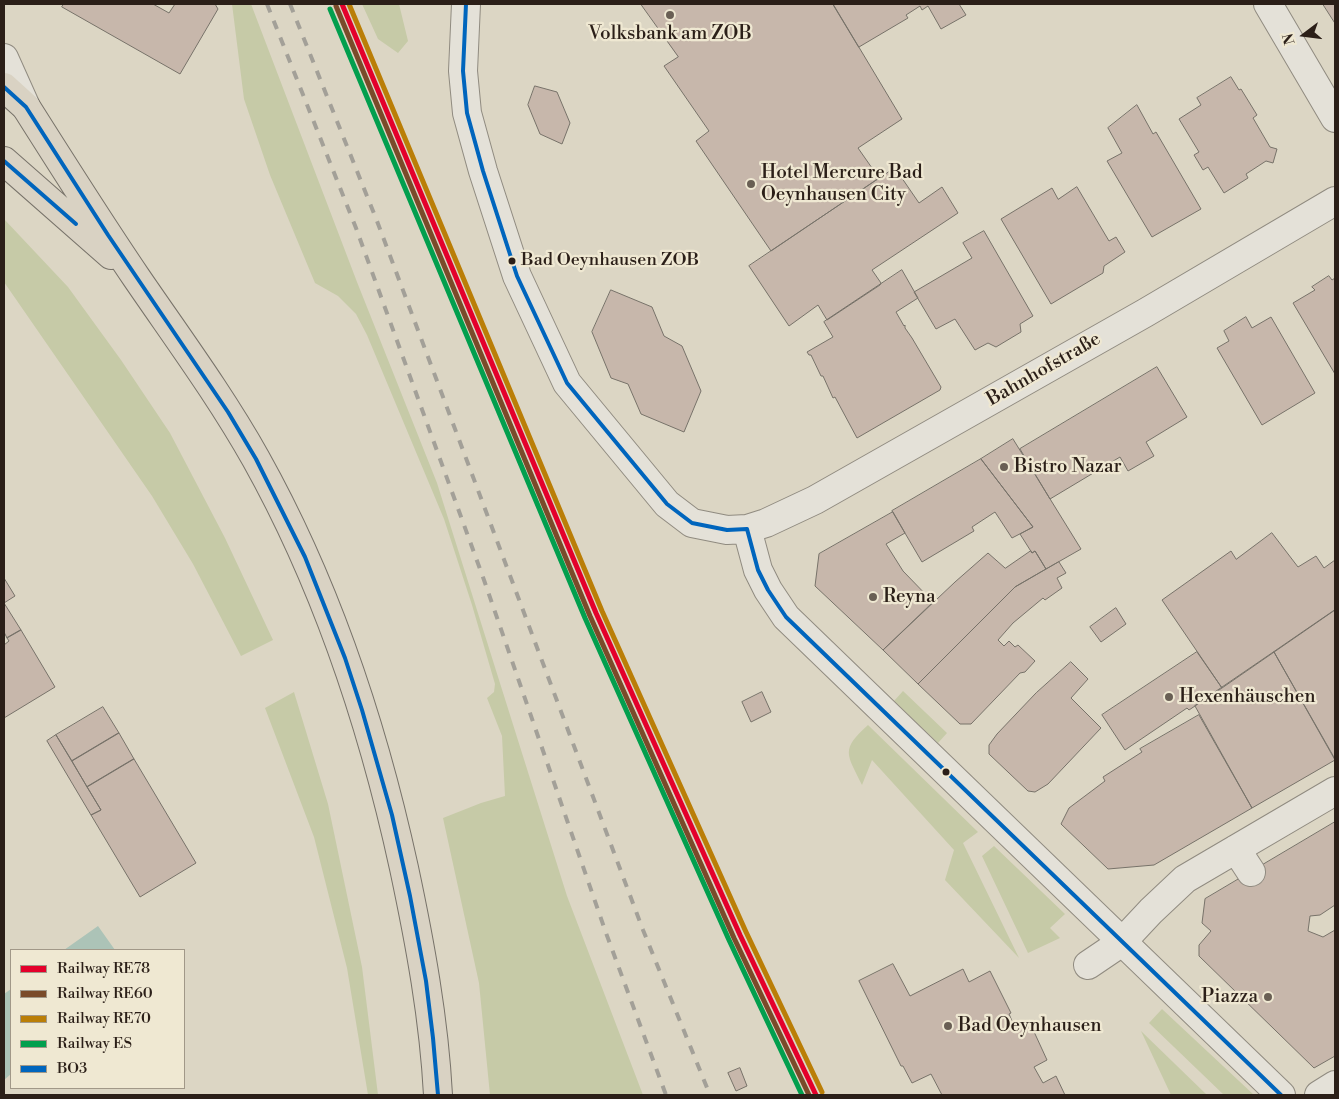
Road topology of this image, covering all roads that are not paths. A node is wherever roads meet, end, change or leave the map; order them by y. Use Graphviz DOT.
graph roads {
  1 [pos="466,4"];
  2 [pos="1268,4"];
  3 [pos="4,58"];
  4 [pos="4,88"];
  5 [pos="26,107"];
  6 [pos="1335,118"];
  7 [pos="4,161"];
  8 [pos="1335,201"];
  9 [pos="136,277"];
  10 [pos="747,529"];
  11 [pos="1335,791"];
  12 [pos="1236,849"];
  13 [pos="1251,872"];
  14 [pos="1122,942"];
  15 [pos="1088,965"];
  16 [pos="1335,1086"];
  17 [pos="438,1095"];
  18 [pos="1280,1095"];
  19 [pos="1319,1095"];
  1 -- 10 [label="street, Bahnhofstraße"];
  2 -- 6 [label="street"];
  3 -- 5 [label="street"];
  4 -- 5 [label="main road"];
  5 -- 9 [label="main road"];
  7 -- 9 [label="main road"];
  8 -- 10 [label="street, Bahnhofstraße"];
  9 -- 17 [label="main road"];
  10 -- 14 [label="street"];
  11 -- 12 [label="street"];
  12 -- 13 [label="street"];
  12 -- 14 [label="street"];
  14 -- 15 [label="street"];
  14 -- 18 [label="street"];
  16 -- 19 [label="street"];
}
